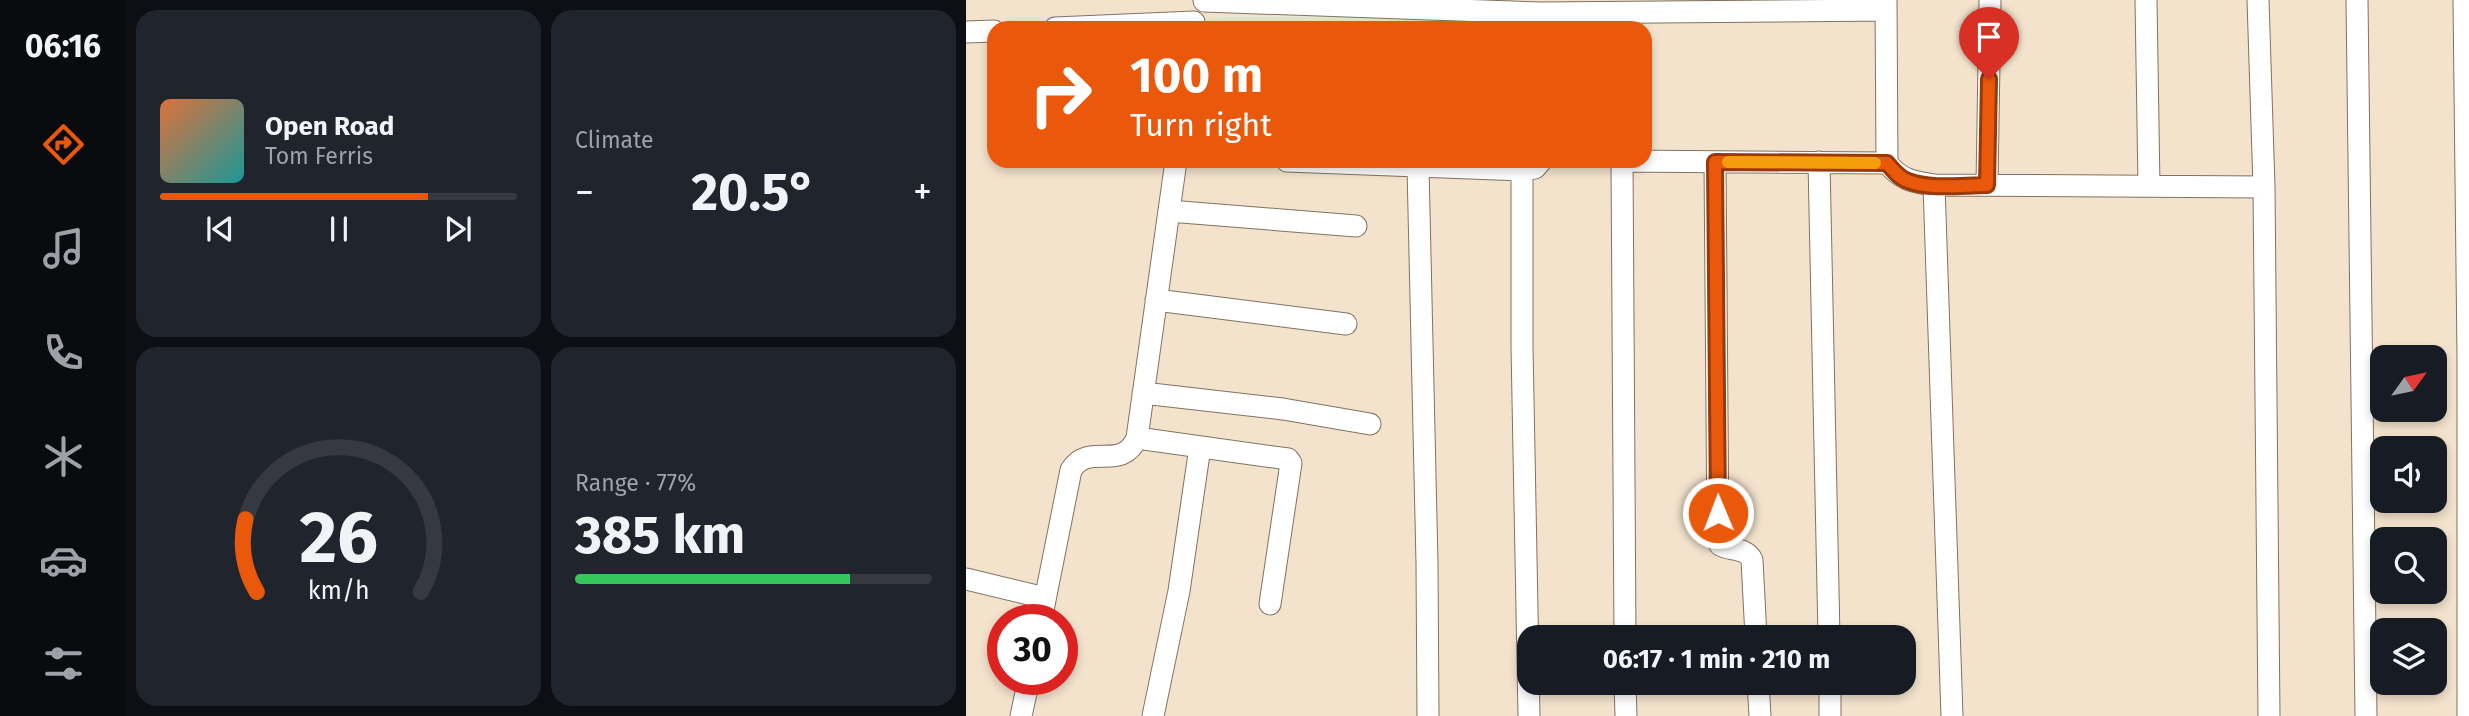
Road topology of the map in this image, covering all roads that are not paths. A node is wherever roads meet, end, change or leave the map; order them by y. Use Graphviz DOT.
graph roads {
  1 [pos="1990,0"];
  2 [pos="2146,0"];
  3 [pos="2258,0"];
  4 [pos="2357,0"];
  5 [pos="2464,0"];
  6 [pos="1204,1"];
  7 [pos="1386,4"];
  8 [pos="1759,5"];
  9 [pos="1886,5"];
  10 [pos="1645,6"];
  11 [pos="1541,14"];
  12 [pos="1620,20"];
  13 [pos="1196,21"];
  14 [pos="987,31"];
  15 [pos="966,32"];
  16 [pos="1652,161"];
  17 [pos="1715,162"];
  18 [pos="1819,162"];
  19 [pos="1887,163"];
  20 [pos="1175,168"];
  21 [pos="1418,168"];
  22 [pos="1532,168"];
  23 [pos="1622,168"];
  24 [pos="1934,185"];
  25 [pos="1987,185"];
  26 [pos="2148,186"];
  27 [pos="2264,187"];
  28 [pos="1169,211"];
  29 [pos="1356,226"];
  30 [pos="1156,300"];
  31 [pos="1346,324"];
  32 [pos="1143,393"];
  33 [pos="1370,424"];
  34 [pos="1137,438"];
  35 [pos="1200,447"];
  36 [pos="966,579"];
  37 [pos="1045,598"];
  38 [pos="1044,604"];
  39 [pos="1270,604"];
  40 [pos="1625,625"];
  41 [pos="1755,625"];
  42 [pos="1829,625"];
  43 [pos="1026,695"];
  44 [pos="1625,695"];
  45 [pos="1759,695"];
  46 [pos="1830,695"];
  47 [pos="1021,716"];
  48 [pos="1153,716"];
  49 [pos="1428,716"];
  50 [pos="1529,716"];
  51 [pos="1626,716"];
  52 [pos="1760,716"];
  53 [pos="1830,716"];
  54 [pos="1952,716"];
  55 [pos="2269,716"];
  56 [pos="2366,716"];
  57 [pos="2468,716"];
  1 -- 25 [label="street"];
  2 -- 26 [label="street"];
  3 -- 27 [label="street"];
  4 -- 56 [label="street"];
  5 -- 57 [label="street"];
  6 -- 7 [label="street"];
  6 -- 13 [label="street"];
  7 -- 11 [label="street"];
  8 -- 9 [label="street"];
  8 -- 10 [label="street"];
  9 -- 19 [label="street"];
  10 -- 12 [label="street"];
  11 -- 12 [label="street"];
  14 -- 15 [label="street"];
  16 -- 17 [label="street"];
  17 -- 18 [label="street"];
  17 -- 41 [label="street"];
  18 -- 19 [label="street"];
  18 -- 42 [label="street"];
  19 -- 24 [label="street"];
  20 -- 28 [label="street"];
  21 -- 49 [label="street"];
  22 -- 50 [label="street"];
  23 -- 40 [label="street"];
  24 -- 25 [label="street"];
  24 -- 54 [label="street"];
  25 -- 26 [label="street"];
  26 -- 27 [label="street"];
  27 -- 55 [label="street"];
  28 -- 29 [label="street"];
  28 -- 30 [label="street"];
  30 -- 31 [label="street"];
  30 -- 32 [label="street"];
  32 -- 33 [label="street"];
  32 -- 34 [label="street"];
  34 -- 35 [label="street"];
  34 -- 37 [label="street"];
  35 -- 39 [label="street"];
  35 -- 48 [label="street"];
  36 -- 37 [label="street"];
  37 -- 38 [label="street"];
  43 -- 47 [label="street"];
  44 -- 51 [label="street"];
  45 -- 52 [label="street"];
  46 -- 53 [label="street"];
}
